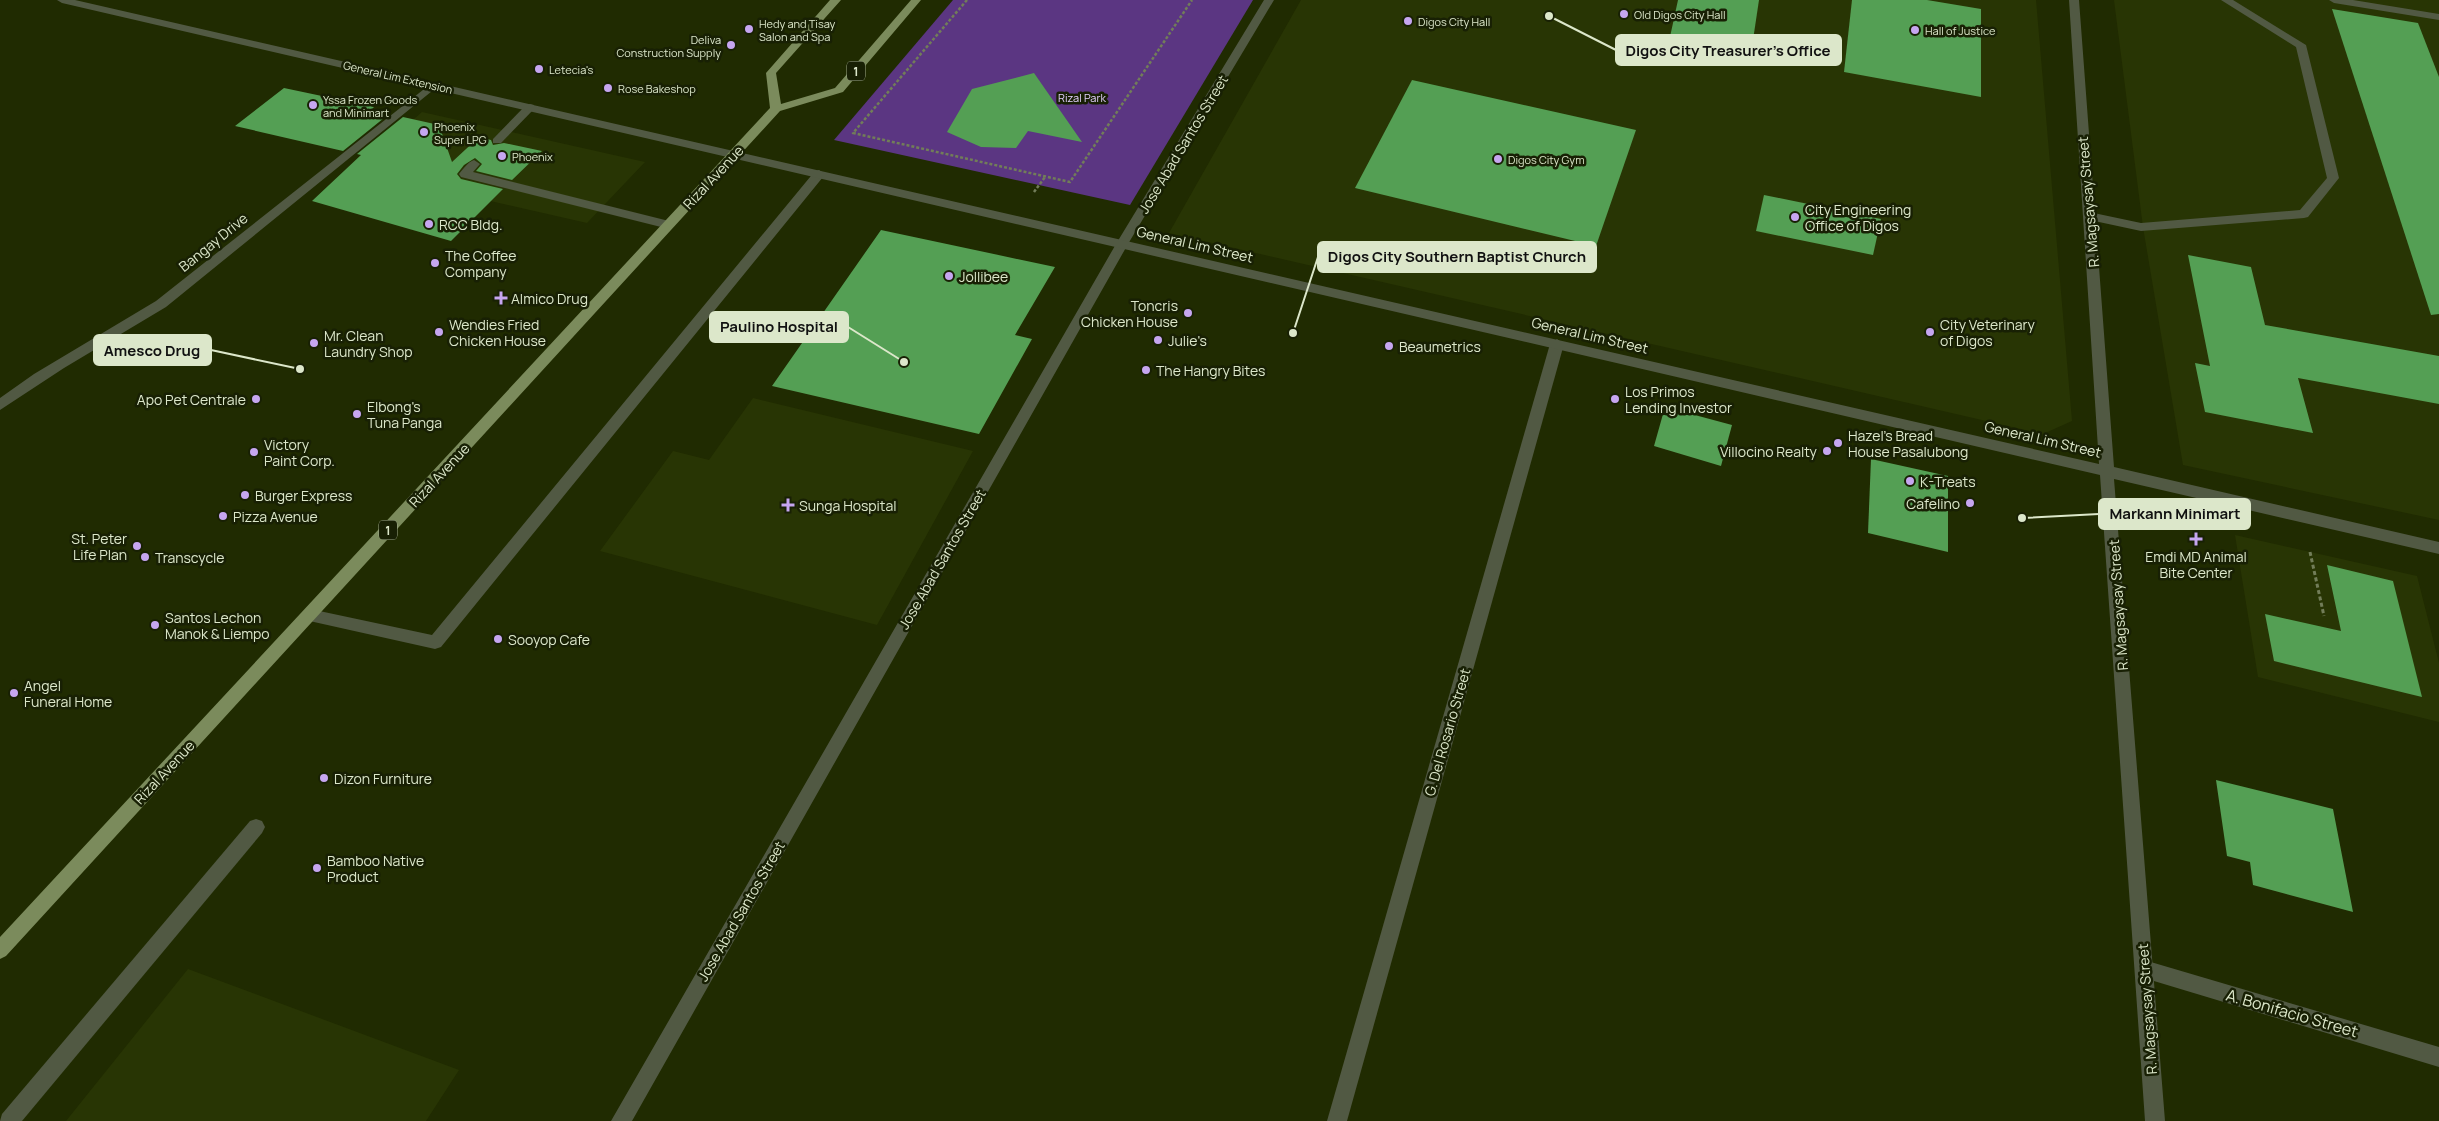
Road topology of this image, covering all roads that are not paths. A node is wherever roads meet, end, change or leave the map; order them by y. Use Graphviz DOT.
graph roads {
  1 [pos="62,0"];
  2 [pos="836,0"];
  3 [pos="916,0"];
  4 [pos="1269,0"];
  5 [pos="2074,0"];
  6 [pos="2226,0"];
  7 [pos="2334,0"];
  8 [pos="2439,17"];
  9 [pos="433,85"];
  10 [pos="530,108"];
  11 [pos="776,109"];
  12 [pos="497,141"];
  13 [pos="734,154"];
  14 [pos="474,164"];
  15 [pos="820,174"];
  16 [pos="2090,216"];
  17 [pos="669,225"];
  18 [pos="1122,244"];
  19 [pos="1557,344"];
  20 [pos="0,405"];
  21 [pos="2108,471"];
  22 [pos="2439,548"];
  23 [pos="310,614"];
  24 [pos="256,828"];
  25 [pos="0,950"];
  26 [pos="2144,969"];
  27 [pos="2439,1057"];
  28 [pos="10,1121"];
  29 [pos="621,1121"];
  30 [pos="1337,1121"];
  31 [pos="2155,1121"];
  1 -- 9 [label="street, General Lim Extension"];
  2 -- 11 [label="main road"];
  3 -- 11 [label="main road, 1"];
  4 -- 18 [label="street, Jose Abad Santos Street"];
  5 -- 16 [label="street, R. Magsaysay Street"];
  6 -- 16 [label="street"];
  7 -- 8 [label="street"];
  9 -- 10 [label="street, General Lim Extension"];
  9 -- 20 [label="street, Bangay Drive"];
  10 -- 12 [label="street"];
  10 -- 13 [label="street, General Lim Extension"];
  11 -- 13 [label="main road, Rizal Avenue / 1"];
  13 -- 15 [label="street, General Lim Street"];
  13 -- 17 [label="main road, Rizal Avenue / 1"];
  14 -- 17 [label="street"];
  15 -- 18 [label="street, General Lim Street"];
  15 -- 23 [label="street"];
  16 -- 21 [label="street, R. Magsaysay Street"];
  17 -- 23 [label="main road, Rizal Avenue / 1"];
  18 -- 19 [label="street, General Lim Street"];
  18 -- 29 [label="street, Jose Abad Santos Street"];
  19 -- 21 [label="street, General Lim Street"];
  19 -- 30 [label="street, G. Del Rosario Street"];
  21 -- 22 [label="street, General Lim Street"];
  21 -- 26 [label="street, R. Magsaysay Street"];
  23 -- 25 [label="main road, Rizal Avenue / 1"];
  24 -- 28 [label="street"];
  26 -- 27 [label="street, A. Bonifacio Street"];
  26 -- 31 [label="street, R. Magsaysay Street"];
}
